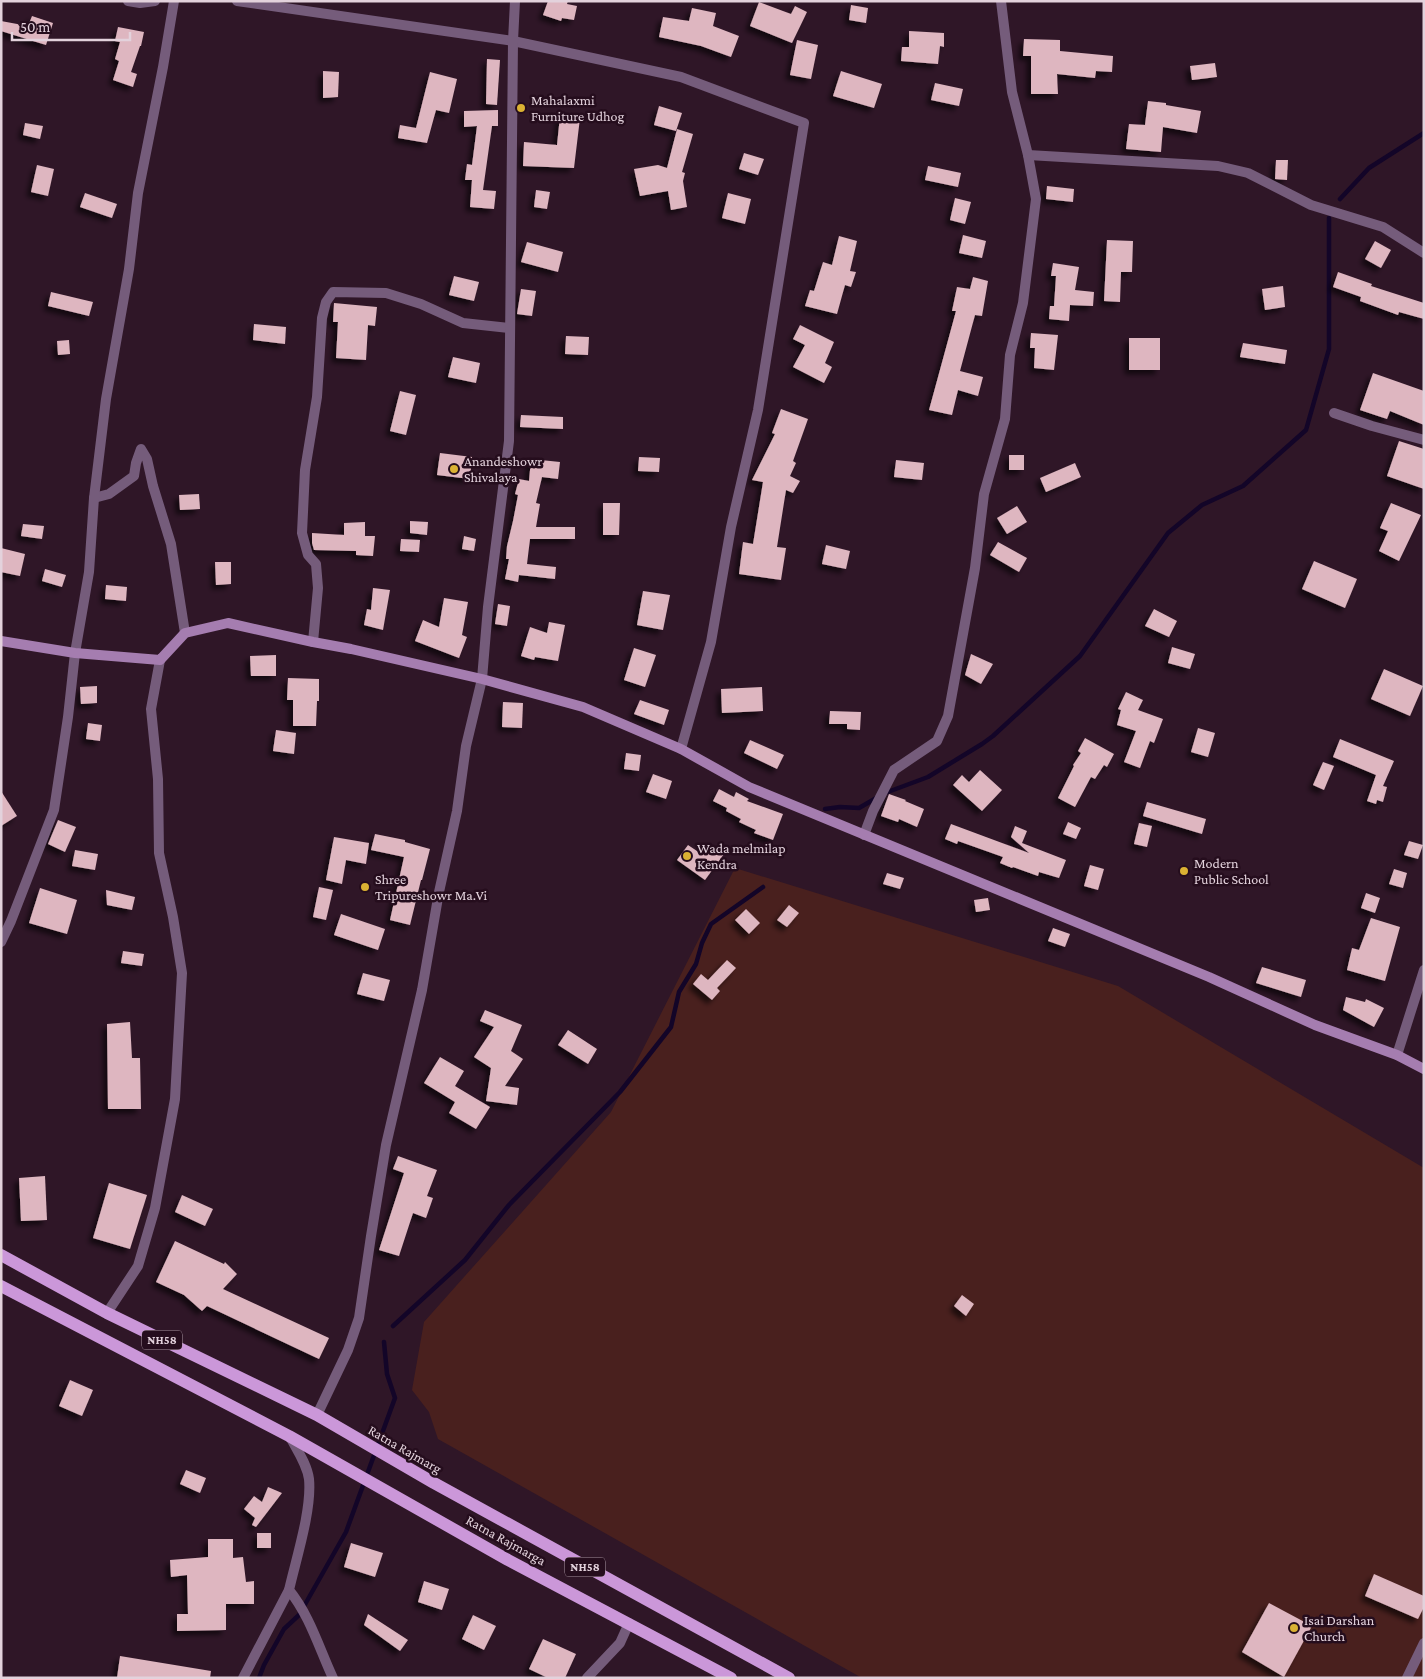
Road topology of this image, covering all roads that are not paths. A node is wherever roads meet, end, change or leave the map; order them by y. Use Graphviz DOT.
graph roads {
  1 [pos="128,1"];
  2 [pos="155,1"];
  3 [pos="174,1"];
  4 [pos="236,1"];
  5 [pos="515,1"];
  6 [pos="1001,1"];
  7 [pos="513,42"];
  8 [pos="1028,155"];
  9 [pos="1424,253"];
  10 [pos="509,328"];
  11 [pos="1334,413"];
  12 [pos="1424,440"];
  13 [pos="94,498"];
  14 [pos="185,633"];
  15 [pos="1,641"];
  16 [pos="313,642"];
  17 [pos="75,653"];
  18 [pos="160,660"];
  19 [pos="482,679"];
  20 [pos="681,749"];
  21 [pos="864,835"];
  22 [pos="1,942"];
  23 [pos="1424,970"];
  24 [pos="1397,1055"];
  25 [pos="1424,1069"];
  26 [pos="1,1256"];
  27 [pos="1,1286"];
  28 [pos="107,1313"];
  29 [pos="320,1418"];
  30 [pos="289,1436"];
  31 [pos="288,1590"];
  32 [pos="629,1624"];
  33 [pos="1424,1643"];
  34 [pos="244,1678"];
  35 [pos="333,1678"];
  36 [pos="587,1678"];
  37 [pos="731,1678"];
  38 [pos="789,1678"];
  39 [pos="1407,1678"];
  1 -- 2 [label="street"];
  3 -- 13 [label="street"];
  4 -- 7 [label="street"];
  5 -- 7 [label="street"];
  6 -- 8 [label="street"];
  7 -- 10 [label="street"];
  7 -- 20 [label="street"];
  8 -- 9 [label="street"];
  8 -- 21 [label="street"];
  10 -- 16 [label="street"];
  10 -- 19 [label="street"];
  11 -- 12 [label="street"];
  13 -- 14 [label="street"];
  13 -- 17 [label="street"];
  14 -- 16 [label="main road"];
  14 -- 18 [label="main road"];
  15 -- 17 [label="main road"];
  16 -- 19 [label="main road"];
  17 -- 18 [label="main road"];
  17 -- 22 [label="street"];
  18 -- 28 [label="street"];
  19 -- 20 [label="main road"];
  19 -- 29 [label="street"];
  20 -- 21 [label="main road"];
  21 -- 24 [label="main road"];
  23 -- 24 [label="street"];
  24 -- 25 [label="main road"];
  26 -- 28 [label="main road, Ratna Rajmarg / NH58"];
  27 -- 30 [label="main road, NH58"];
  28 -- 29 [label="main road, Ratna Rajmarg / NH58"];
  29 -- 38 [label="main road, Ratna Rajmarg / NH58"];
  30 -- 31 [label="street"];
  30 -- 32 [label="main road, Ratna Rajmarga / NH58"];
  31 -- 34 [label="street"];
  31 -- 35 [label="street"];
  32 -- 36 [label="street"];
  32 -- 37 [label="main road, Ratna Rajmarga / NH58"];
  33 -- 39 [label="street"];
}
